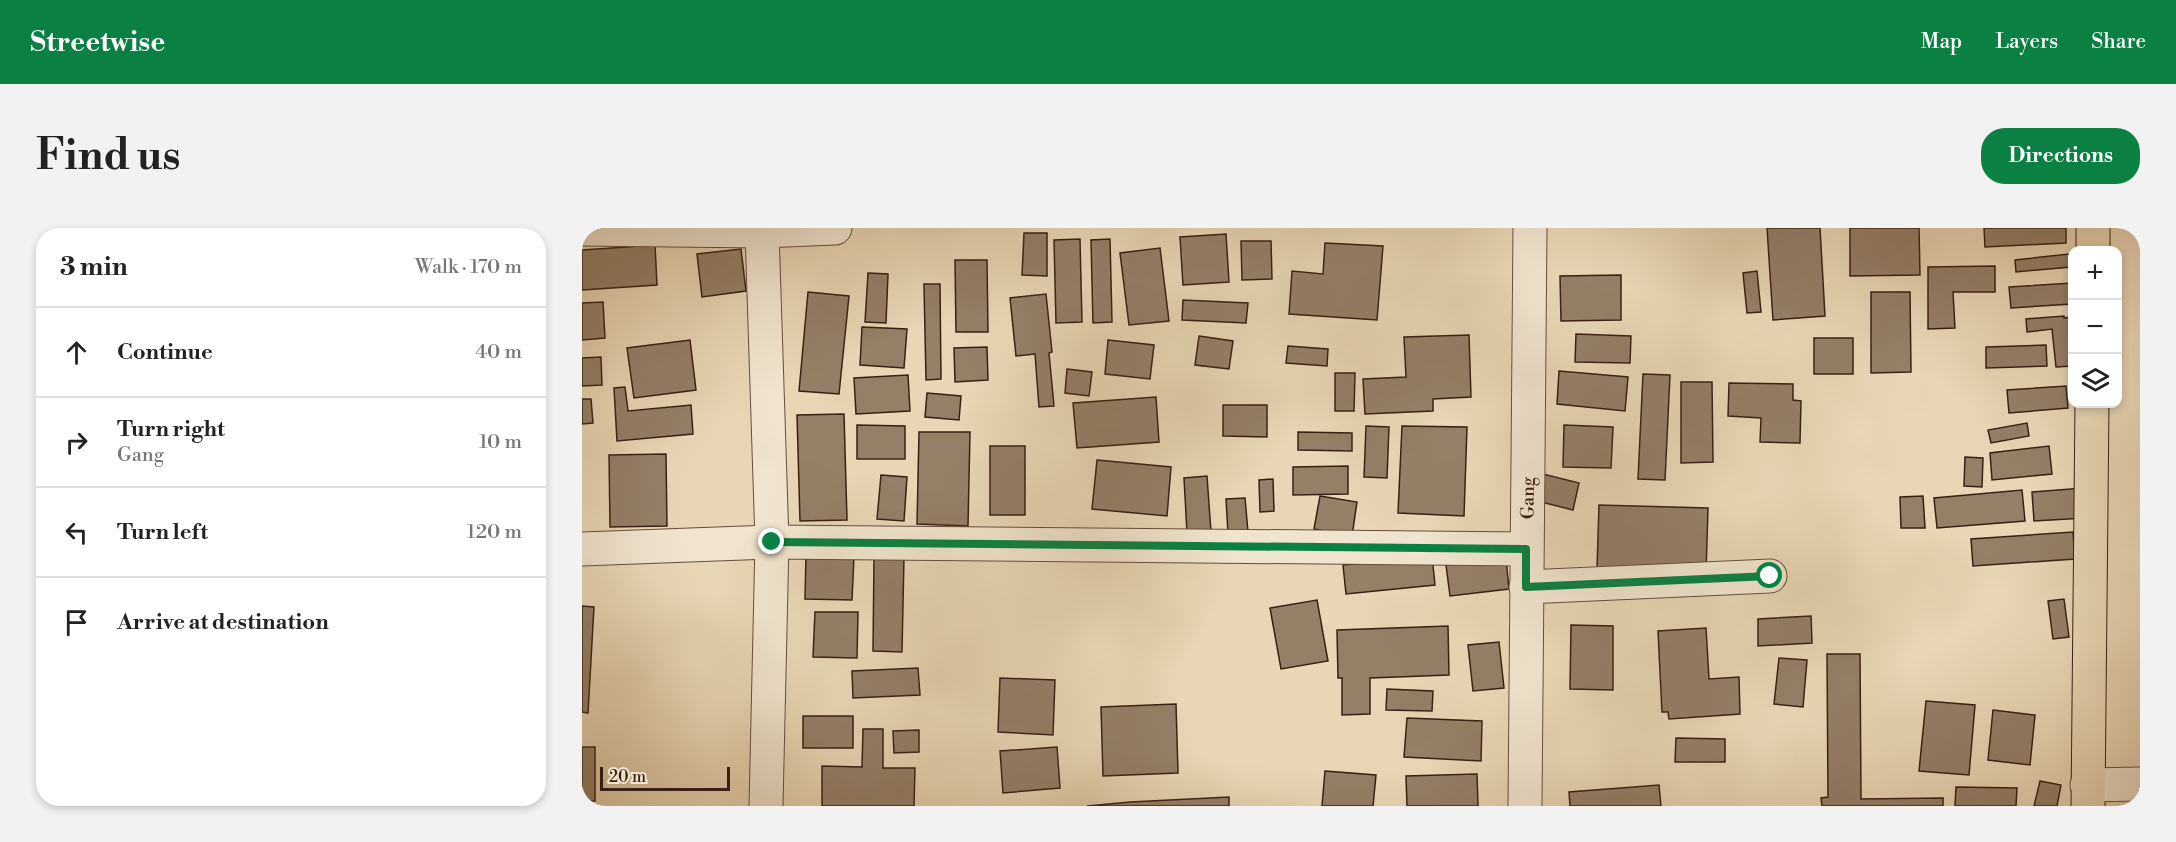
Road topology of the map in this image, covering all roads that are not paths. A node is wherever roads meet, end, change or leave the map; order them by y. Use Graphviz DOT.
graph roads {
  1 [pos="835,228"];
  2 [pos="1530,228"];
  3 [pos="2093,228"];
  4 [pos="582,229"];
  5 [pos="762,230"];
  6 [pos="2093,246"];
  7 [pos="2091,408"];
  8 [pos="772,542"];
  9 [pos="582,549"];
  10 [pos="1526,549"];
  11 [pos="1770,576"];
  12 [pos="1526,587"];
  13 [pos="2140,784"];
  14 [pos="2088,795"];
  15 [pos="766,806"];
  16 [pos="1525,806"];
  1 -- 5 [label="street"];
  2 -- 10 [label="street, Gang"];
  3 -- 6 [label="main road"];
  4 -- 5 [label="street"];
  5 -- 8 [label="street"];
  7 -- 14 [label="main road"];
  8 -- 9 [label="street"];
  8 -- 10 [label="street"];
  8 -- 15 [label="street"];
  10 -- 12 [label="street, Gang"];
  11 -- 12 [label="street"];
  12 -- 16 [label="street, Gang"];
  13 -- 14 [label="street"];
}
